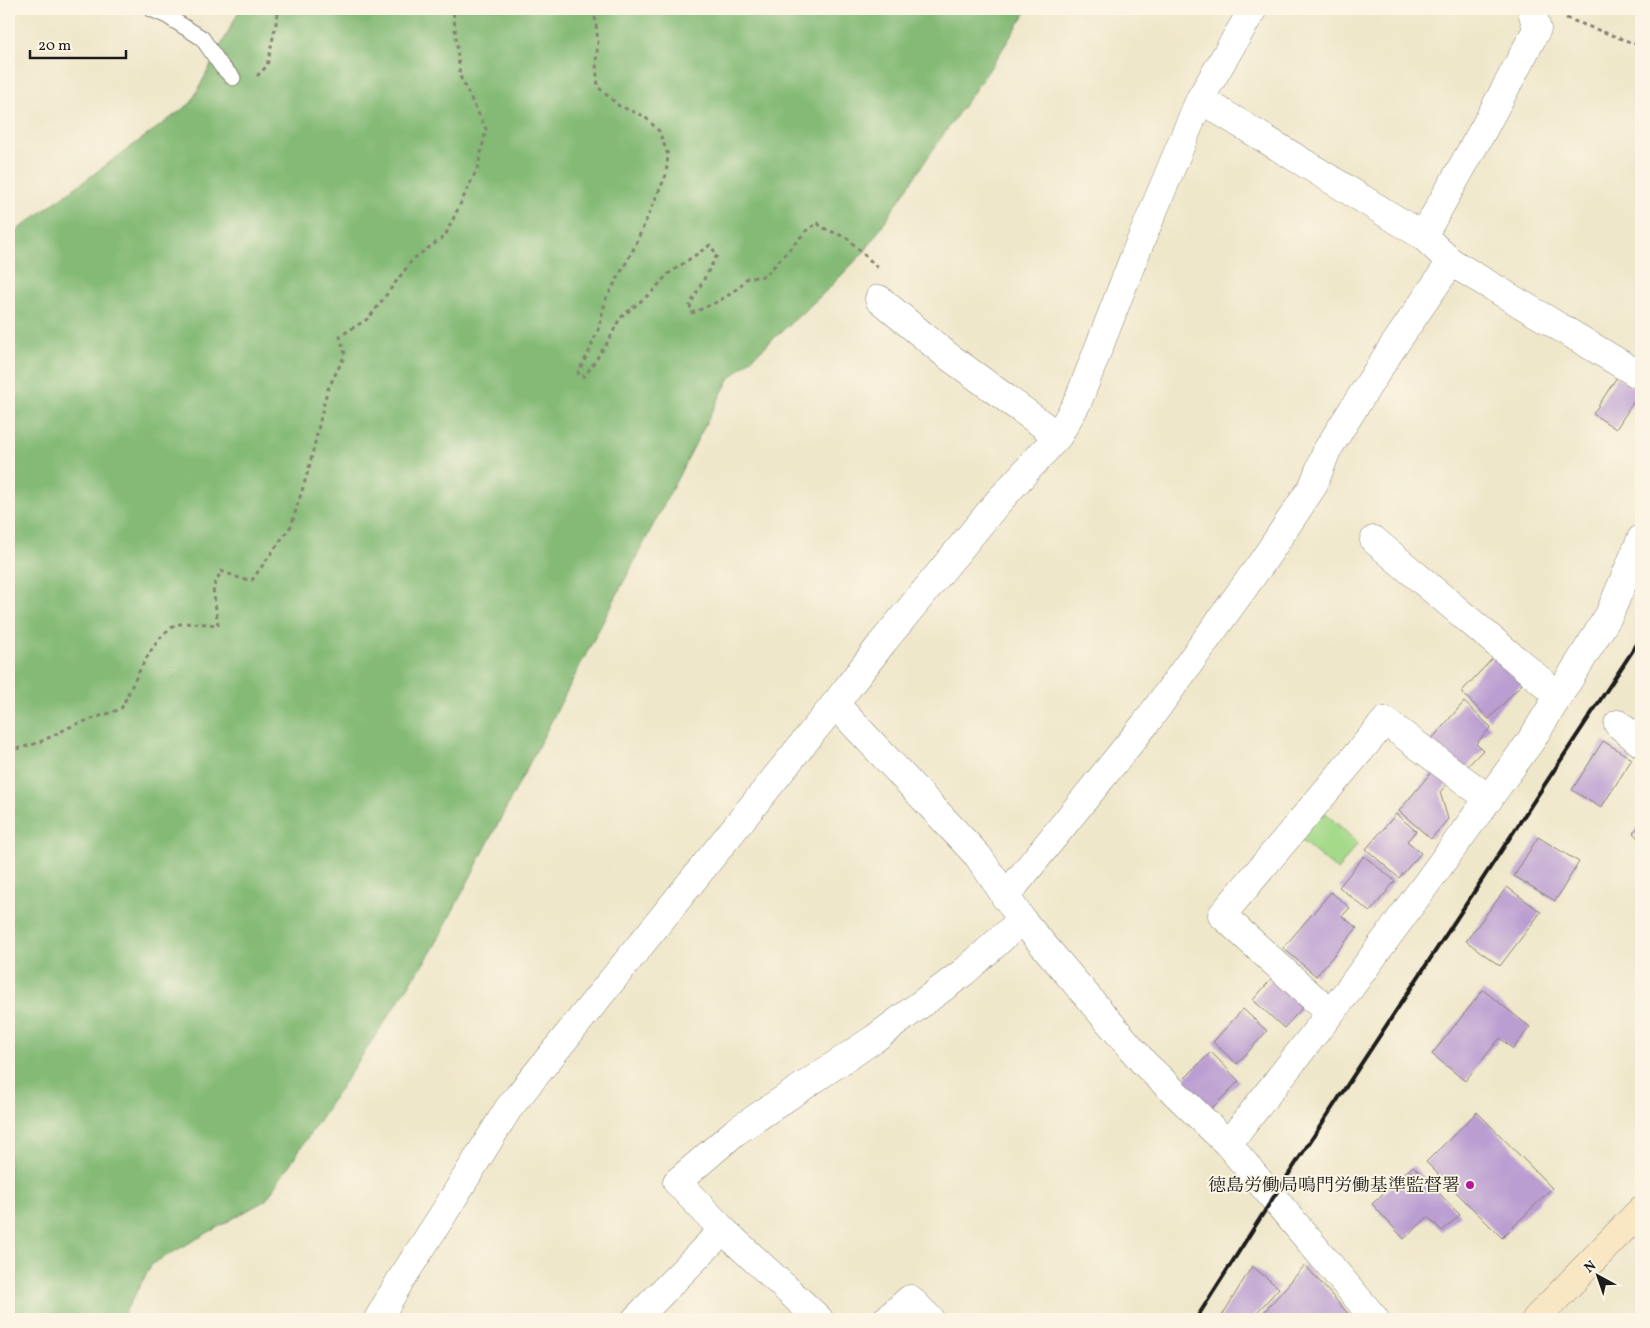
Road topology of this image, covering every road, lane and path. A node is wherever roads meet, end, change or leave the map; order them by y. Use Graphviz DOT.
graph roads {
  1 [pos="151,9"];
  2 [pos="279,9"];
  3 [pos="453,9"];
  4 [pos="594,9"];
  5 [pos="1253,9"];
  6 [pos="1532,10"];
  7 [pos="1641,46"];
  8 [pos="233,78"];
  9 [pos="1200,100"];
  10 [pos="1423,236"];
  11 [pos="1451,262"];
  12 [pos="881,286"];
  13 [pos="1641,376"];
  14 [pos="1058,436"];
  15 [pos="1641,539"];
  16 [pos="1374,540"];
  17 [pos="1559,696"];
  18 [pos="836,704"];
  19 [pos="1618,724"];
  20 [pos="1641,743"];
  21 [pos="9,750"];
  22 [pos="1489,799"];
  23 [pos="1006,897"];
  24 [pos="1022,920"];
  25 [pos="1330,1013"];
  26 [pos="1228,1144"];
  27 [pos="1641,1210"];
  28 [pos="722,1230"];
  29 [pos="378,1319"];
  30 [pos="636,1319"];
  31 [pos="819,1319"];
  32 [pos="887,1319"];
  33 [pos="930,1319"];
  34 [pos="1375,1319"];
  35 [pos="1536,1319"];
  1 -- 8 [label="lane"];
  2 -- 8 [label="path"];
  3 -- 21 [label="path"];
  4 -- 12 [label="path"];
  5 -- 9 [label="street"];
  6 -- 7 [label="path"];
  6 -- 10 [label="street"];
  9 -- 10 [label="street"];
  9 -- 14 [label="street"];
  10 -- 11 [label="street"];
  11 -- 13 [label="street"];
  11 -- 23 [label="street"];
  12 -- 14 [label="street"];
  14 -- 18 [label="street"];
  15 -- 17 [label="street"];
  16 -- 17 [label="street"];
  17 -- 22 [label="street"];
  18 -- 23 [label="street"];
  18 -- 29 [label="street"];
  19 -- 20 [label="street"];
  22 -- 25 [label="street"];
  22 -- 25 [label="street"];
  23 -- 24 [label="street"];
  24 -- 26 [label="street"];
  24 -- 28 [label="street"];
  25 -- 26 [label="street"];
  26 -- 34 [label="street"];
  27 -- 35 [label="street"];
  28 -- 30 [label="street"];
  28 -- 31 [label="street"];
  32 -- 33 [label="street"];
}
